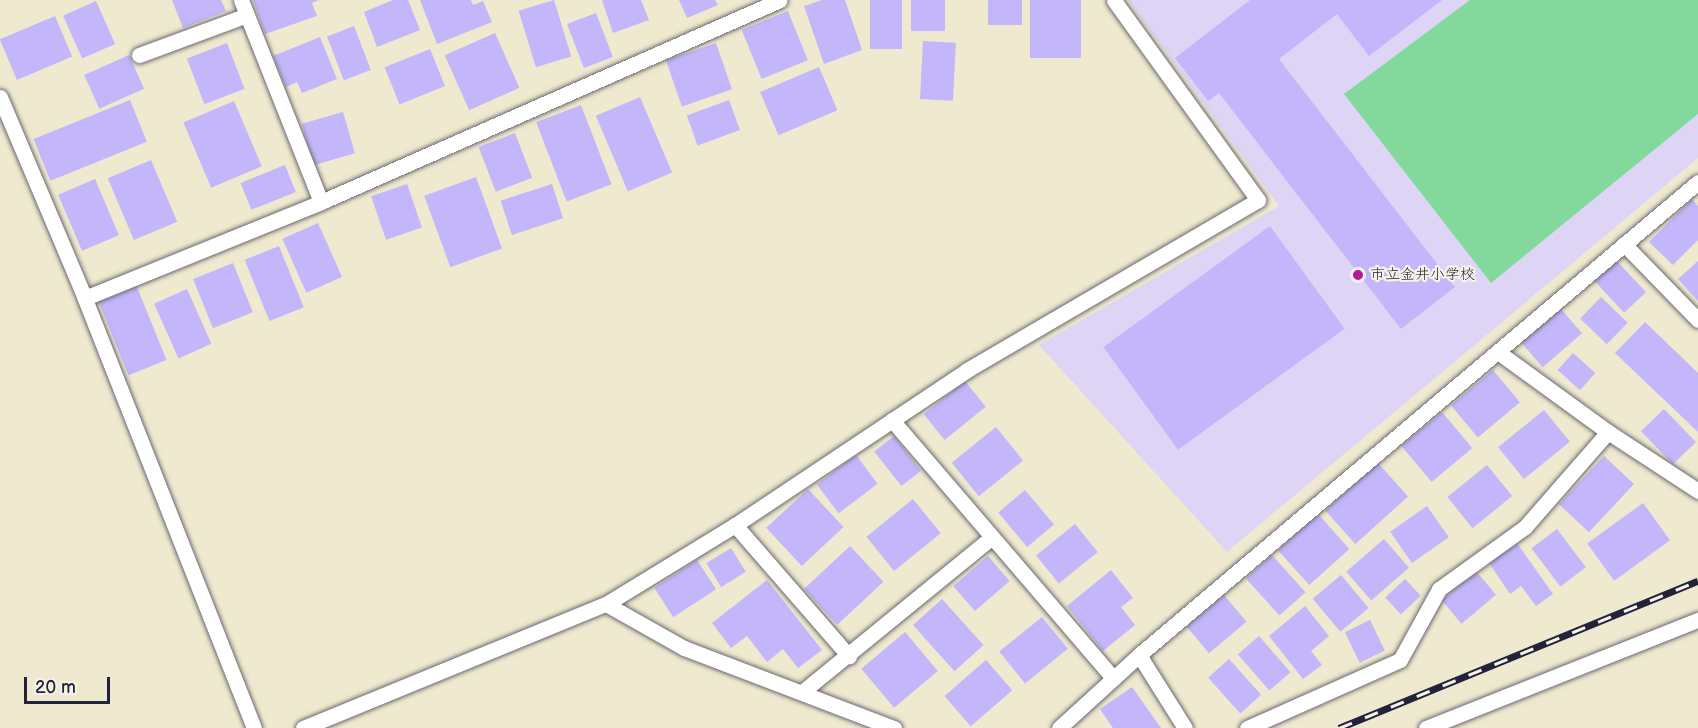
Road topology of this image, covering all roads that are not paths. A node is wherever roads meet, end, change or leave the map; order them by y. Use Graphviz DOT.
graph roads {
  1 [pos="241,0"];
  2 [pos="780,0"];
  3 [pos="1114,0"];
  4 [pos="247,15"];
  5 [pos="139,55"];
  6 [pos="0,97"];
  7 [pos="1698,182"];
  8 [pos="321,202"];
  9 [pos="1624,244"];
  10 [pos="85,298"];
  11 [pos="1698,320"];
  12 [pos="1498,352"];
  13 [pos="892,420"];
  14 [pos="1608,432"];
  15 [pos="1698,491"];
  16 [pos="735,525"];
  17 [pos="992,537"];
  18 [pos="606,604"];
  19 [pos="1698,620"];
  20 [pos="1139,655"];
  21 [pos="849,656"];
  22 [pos="1113,678"];
  23 [pos="802,692"];
  24 [pos="254,728"];
  25 [pos="303,728"];
  26 [pos="894,728"];
  27 [pos="1059,728"];
  28 [pos="1185,728"];
  29 [pos="1247,728"];
  30 [pos="1426,728"];
  1 -- 4 [label="lane"];
  2 -- 8 [label="lane"];
  3 -- 13 [label="lane"];
  4 -- 5 [label="lane"];
  4 -- 8 [label="lane"];
  6 -- 10 [label="lane"];
  7 -- 9 [label="lane"];
  8 -- 10 [label="lane"];
  9 -- 11 [label="lane"];
  9 -- 12 [label="lane"];
  10 -- 24 [label="lane"];
  12 -- 14 [label="lane"];
  12 -- 20 [label="lane"];
  13 -- 16 [label="lane"];
  13 -- 17 [label="lane"];
  14 -- 15 [label="lane"];
  14 -- 29 [label="lane"];
  16 -- 18 [label="lane"];
  16 -- 21 [label="lane"];
  17 -- 21 [label="lane"];
  17 -- 22 [label="lane"];
  18 -- 23 [label="lane"];
  18 -- 25 [label="lane"];
  19 -- 30 [label="lane"];
  20 -- 22 [label="lane"];
  20 -- 28 [label="lane"];
  21 -- 23 [label="lane"];
  22 -- 27 [label="lane"];
  23 -- 26 [label="lane"];
}
